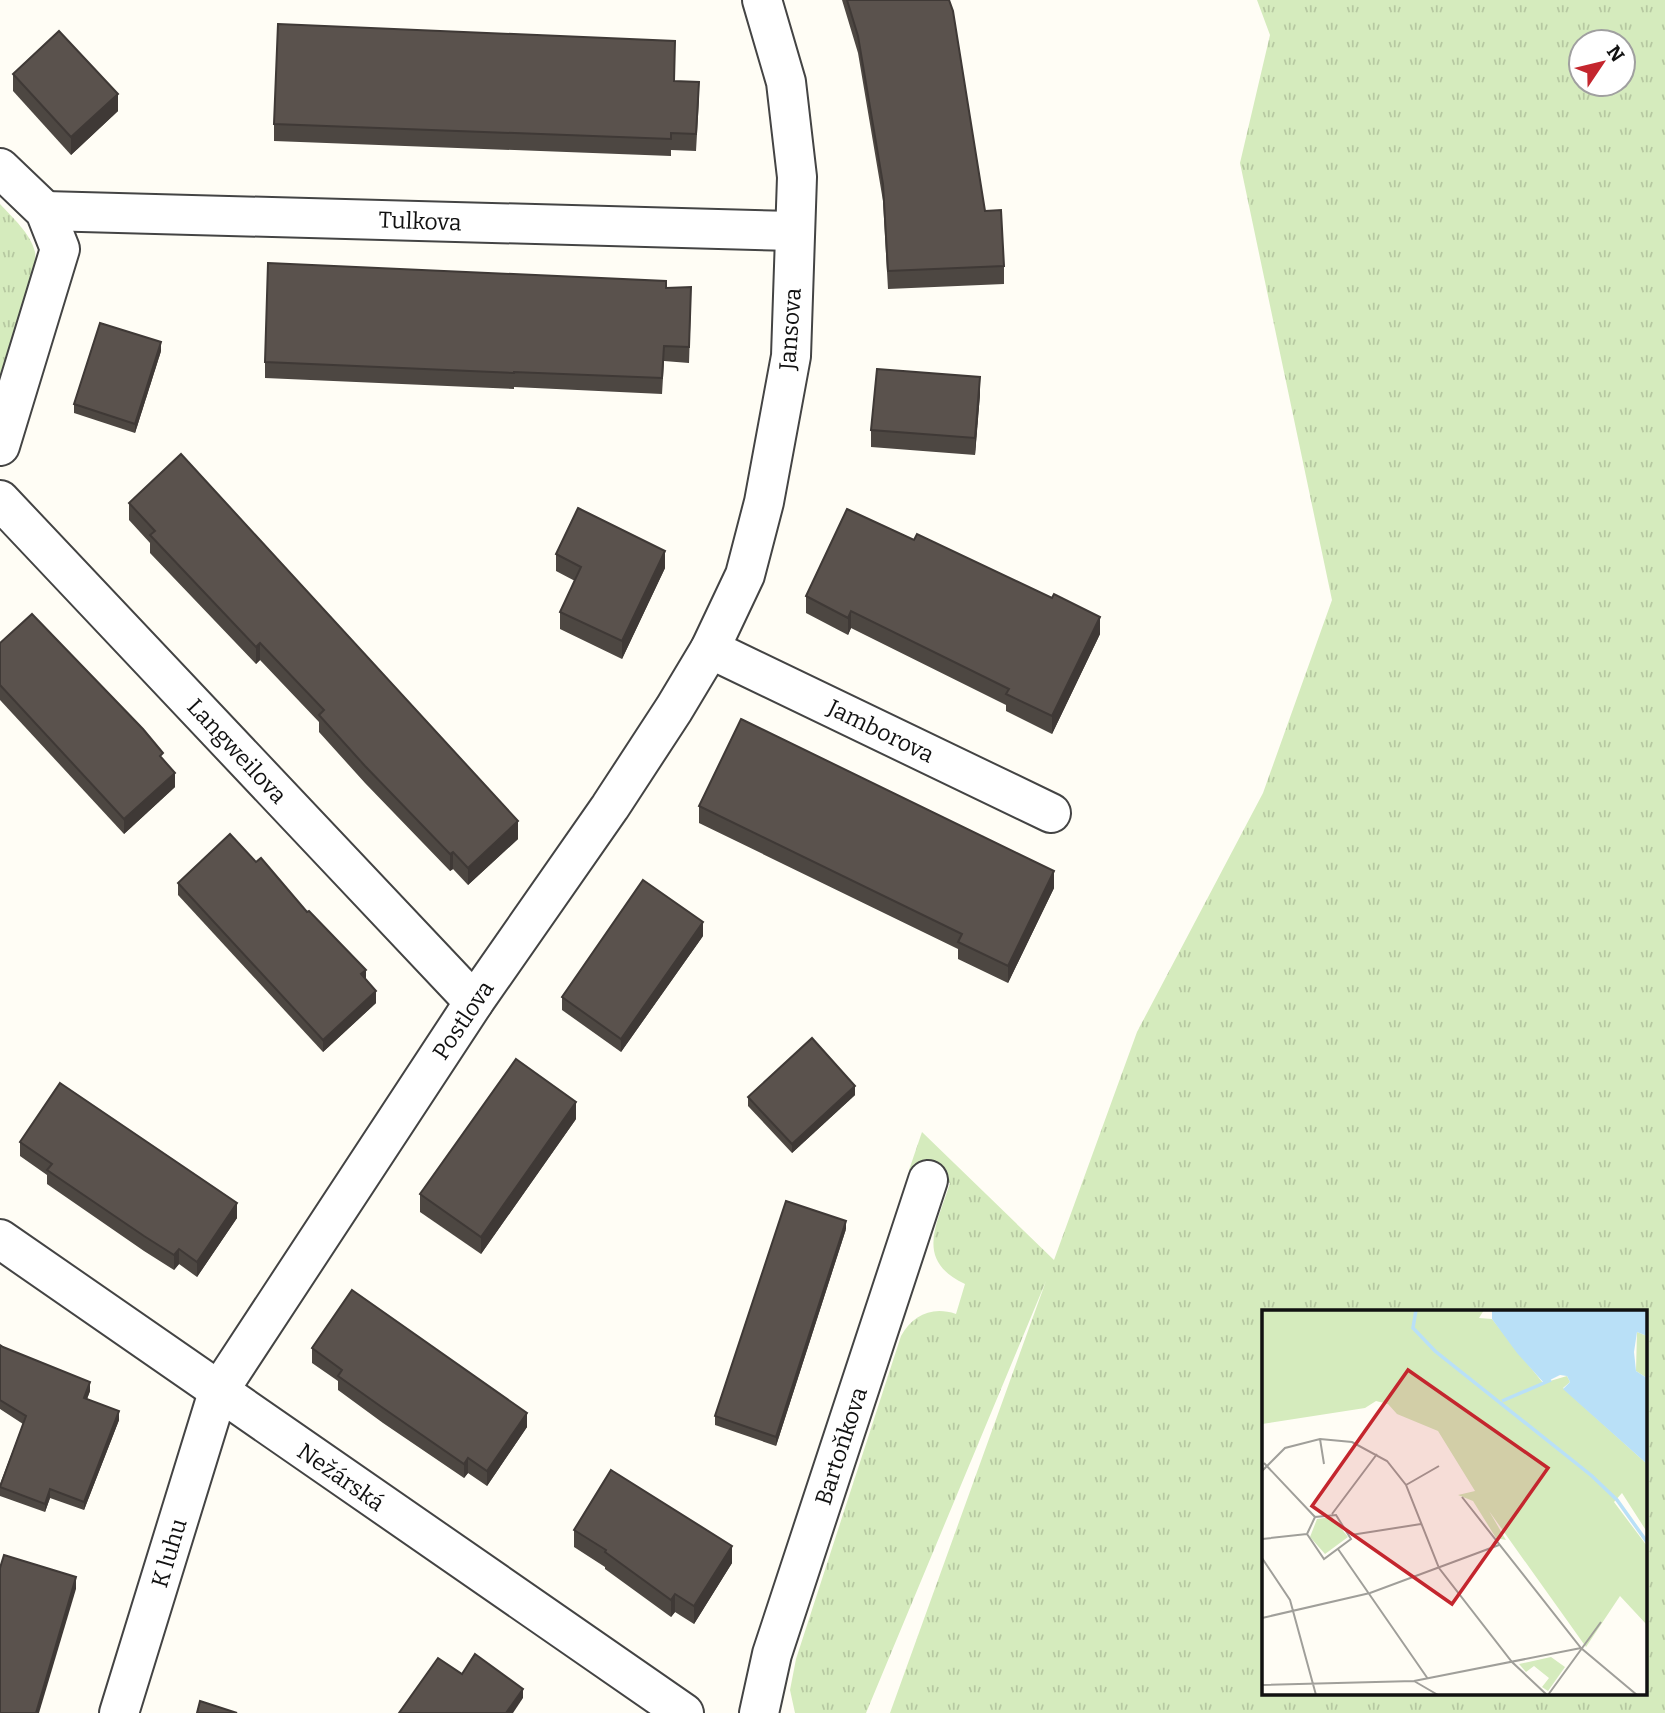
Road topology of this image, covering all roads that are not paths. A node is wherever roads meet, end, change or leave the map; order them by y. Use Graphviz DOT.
graph roads {
  1 [pos="762,0"];
  2 [pos="0,168"];
  3 [pos="45,211"];
  4 [pos="794,231"];
  5 [pos="0,446"];
  6 [pos="0,500"];
  7 [pos="710,649"];
  8 [pos="1051,813"];
  9 [pos="474,1002"];
  10 [pos="928,1180"];
  11 [pos="0,1239"];
  12 [pos="218,1392"];
  13 [pos="119,1713"];
  14 [pos="684,1713"];
  15 [pos="759,1713"];
  1 -- 4 [label="street, Jansova"];
  2 -- 3 [label="street"];
  3 -- 4 [label="street, Tulkova"];
  3 -- 5 [label="street"];
  4 -- 7 [label="street, Jansova"];
  6 -- 9 [label="street, Langweilova"];
  7 -- 8 [label="street, Jamborova"];
  7 -- 9 [label="street, Postlova"];
  9 -- 12 [label="street, Postlova"];
  10 -- 15 [label="street, Bartoňkova"];
  11 -- 12 [label="street, Nežárská"];
  12 -- 13 [label="street, K luhu"];
  12 -- 14 [label="street, Nežárská"];
}
